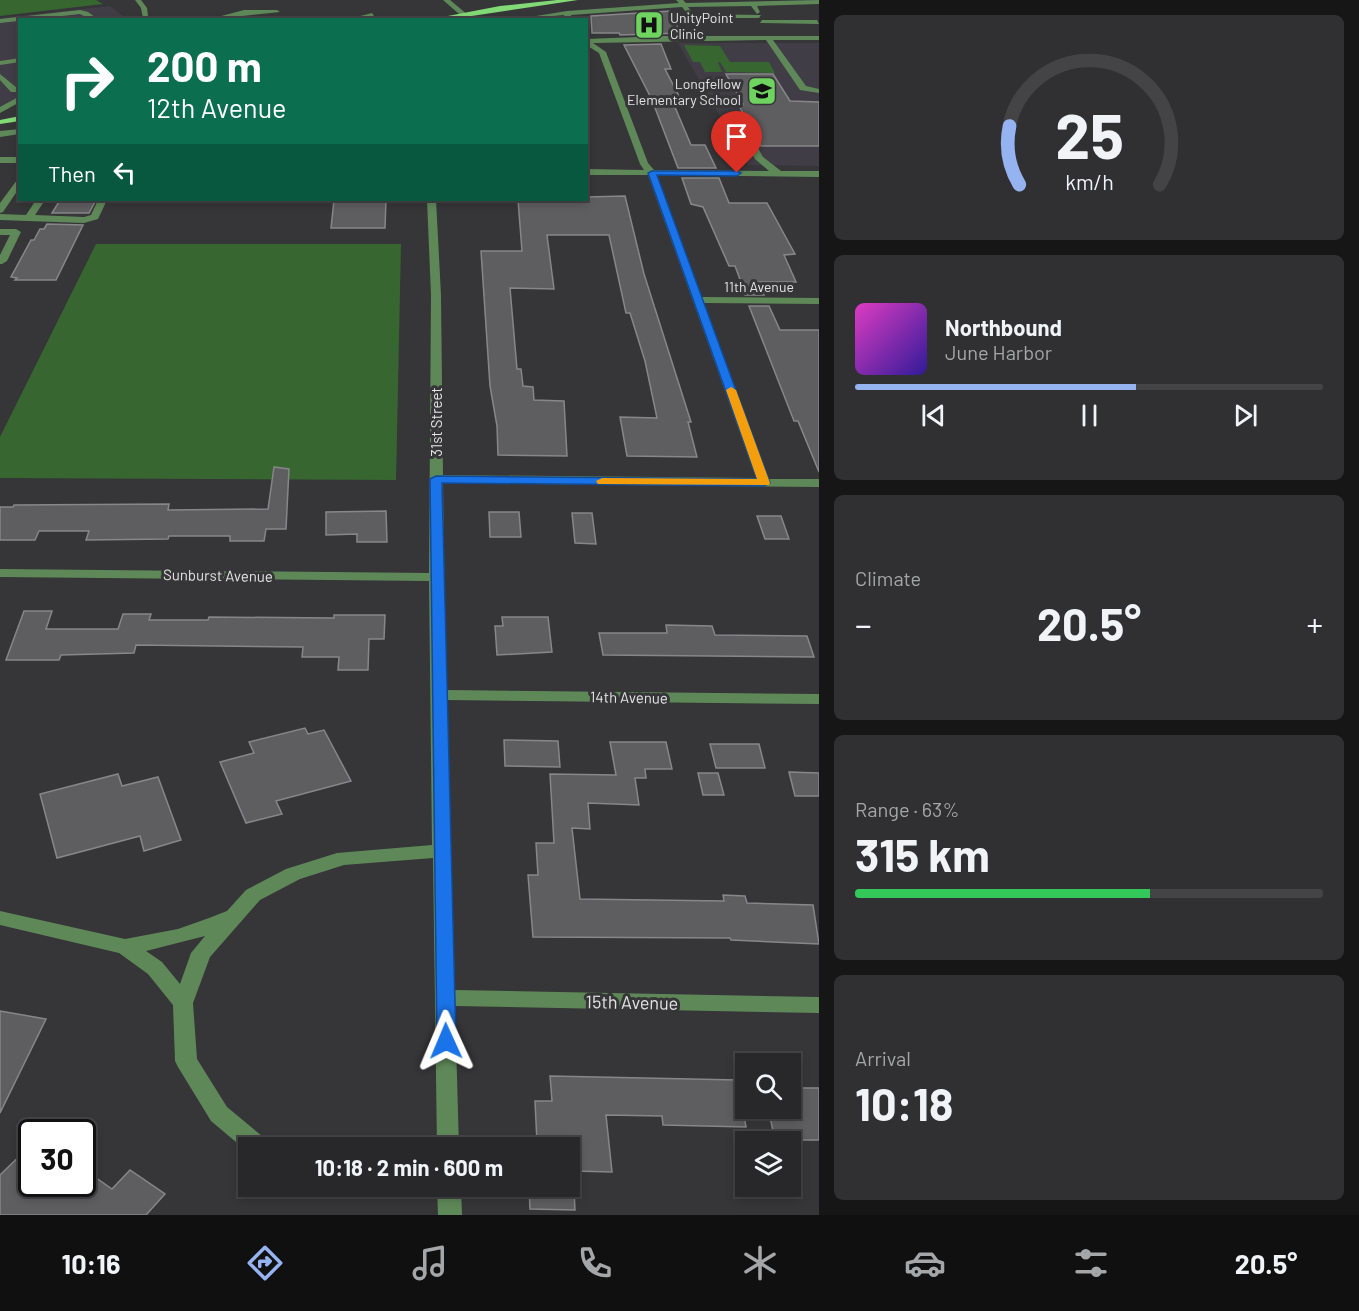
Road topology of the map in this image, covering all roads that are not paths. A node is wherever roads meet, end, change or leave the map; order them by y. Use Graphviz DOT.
graph roads {
  1 [pos="138,0"];
  2 [pos="446,0"];
  3 [pos="574,0"];
  4 [pos="682,2"];
  5 [pos="752,2"];
  6 [pos="819,2"];
  7 [pos="720,4"];
  8 [pos="276,12"];
  9 [pos="464,14"];
  10 [pos="372,15"];
  11 [pos="568,16"];
  12 [pos="729,16"];
  13 [pos="27,18"];
  14 [pos="94,18"];
  15 [pos="149,18"];
  16 [pos="218,18"];
  17 [pos="359,18"];
  18 [pos="441,18"];
  19 [pos="469,18"];
  20 [pos="541,18"];
  21 [pos="18,19"];
  22 [pos="761,19"];
  23 [pos="0,21"];
  24 [pos="817,22"];
  25 [pos="18,28"];
  26 [pos="10,29"];
  27 [pos="791,31"];
  28 [pos="819,31"];
  29 [pos="768,38"];
  30 [pos="796,38"];
  31 [pos="819,38"];
  32 [pos="588,41"];
  33 [pos="588,42"];
  34 [pos="18,58"];
  35 [pos="0,61"];
  36 [pos="0,76"];
  37 [pos="819,91"];
  38 [pos="17,93"];
  39 [pos="18,111"];
  40 [pos="0,112"];
  41 [pos="736,116"];
  42 [pos="18,118"];
  43 [pos="0,122"];
  44 [pos="18,130"];
  45 [pos="0,134"];
  46 [pos="0,160"];
  47 [pos="18,160"];
  48 [pos="0,170"];
  49 [pos="18,170"];
  50 [pos="588,172"];
  51 [pos="652,173"];
  52 [pos="779,174"];
  53 [pos="819,174"];
  54 [pos="18,182"];
  55 [pos="39,201"];
  56 [pos="102,201"];
  57 [pos="431,201"];
  58 [pos="0,210"];
  59 [pos="30,216"];
  60 [pos="0,217"];
  61 [pos="0,232"];
  62 [pos="1,262"];
  63 [pos="698,300"];
  64 [pos="819,301"];
  65 [pos="436,479"];
  66 [pos="764,483"];
  67 [pos="819,483"];
  68 [pos="0,573"];
  69 [pos="436,577"];
  70 [pos="439,695"];
  71 [pos="819,699"];
  72 [pos="442,851"];
  73 [pos="235,915"];
  74 [pos="0,918"];
  75 [pos="125,947"];
  76 [pos="445,998"];
  77 [pos="183,1003"];
  78 [pos="819,1005"];
  79 [pos="247,1137"];
  80 [pos="448,1137"];
  81 [pos="449,1197"];
  82 [pos="450,1215"];
  1 -- 15 [label="street"];
  2 -- 9 [label="street"];
  3 -- 9 [label="main road"];
  4 -- 7 [label="street"];
  4 -- 11 [label="street"];
  4 -- 12 [label="street"];
  5 -- 6 [label="street"];
  5 -- 7 [label="street"];
  5 -- 22 [label="street"];
  7 -- 12 [label="street"];
  8 -- 16 [label="street"];
  9 -- 18 [label="main road"];
  9 -- 19 [label="street"];
  10 -- 17 [label="street"];
  11 -- 20 [label="street"];
  12 -- 22 [label="street"];
  13 -- 14 [label="street"];
  21 -- 23 [label="street"];
  22 -- 24 [label="street"];
  22 -- 27 [label="street"];
  25 -- 26 [label="street"];
  27 -- 28 [label="street"];
  27 -- 30 [label="street"];
  29 -- 30 [label="street"];
  29 -- 32 [label="street"];
  29 -- 37 [label="street"];
  30 -- 31 [label="street"];
  33 -- 51 [label="street"];
  34 -- 35 [label="street"];
  36 -- 38 [label="street"];
  38 -- 40 [label="street"];
  39 -- 40 [label="main road"];
  41 -- 52 [label="street"];
  42 -- 43 [label="main road"];
  44 -- 45 [label="street"];
  46 -- 47 [label="street"];
  48 -- 49 [label="street"];
  50 -- 51 [label="street"];
  51 -- 52 [label="street"];
  51 -- 63 [label="street"];
  52 -- 53 [label="street"];
  54 -- 58 [label="street"];
  55 -- 59 [label="street"];
  56 -- 59 [label="street"];
  57 -- 65 [label="street, 31st Street"];
  59 -- 60 [label="street"];
  61 -- 62 [label="street"];
  63 -- 64 [label="street, 11th Avenue"];
  63 -- 66 [label="street"];
  65 -- 66 [label="street"];
  65 -- 69 [label="street, 31st Street"];
  66 -- 67 [label="street"];
  68 -- 69 [label="street, Sunburst Avenue"];
  69 -- 70 [label="street, 31st Street"];
  70 -- 71 [label="street, 14th Avenue"];
  70 -- 72 [label="street, 31st Street"];
  72 -- 73 [label="street"];
  72 -- 76 [label="street, 31st Street"];
  73 -- 75 [label="street"];
  73 -- 77 [label="street"];
  74 -- 75 [label="street"];
  75 -- 77 [label="street"];
  76 -- 78 [label="street, 15th Avenue"];
  76 -- 80 [label="street, 31st Street"];
  77 -- 79 [label="street"];
  81 -- 82 [label="street"];
}
